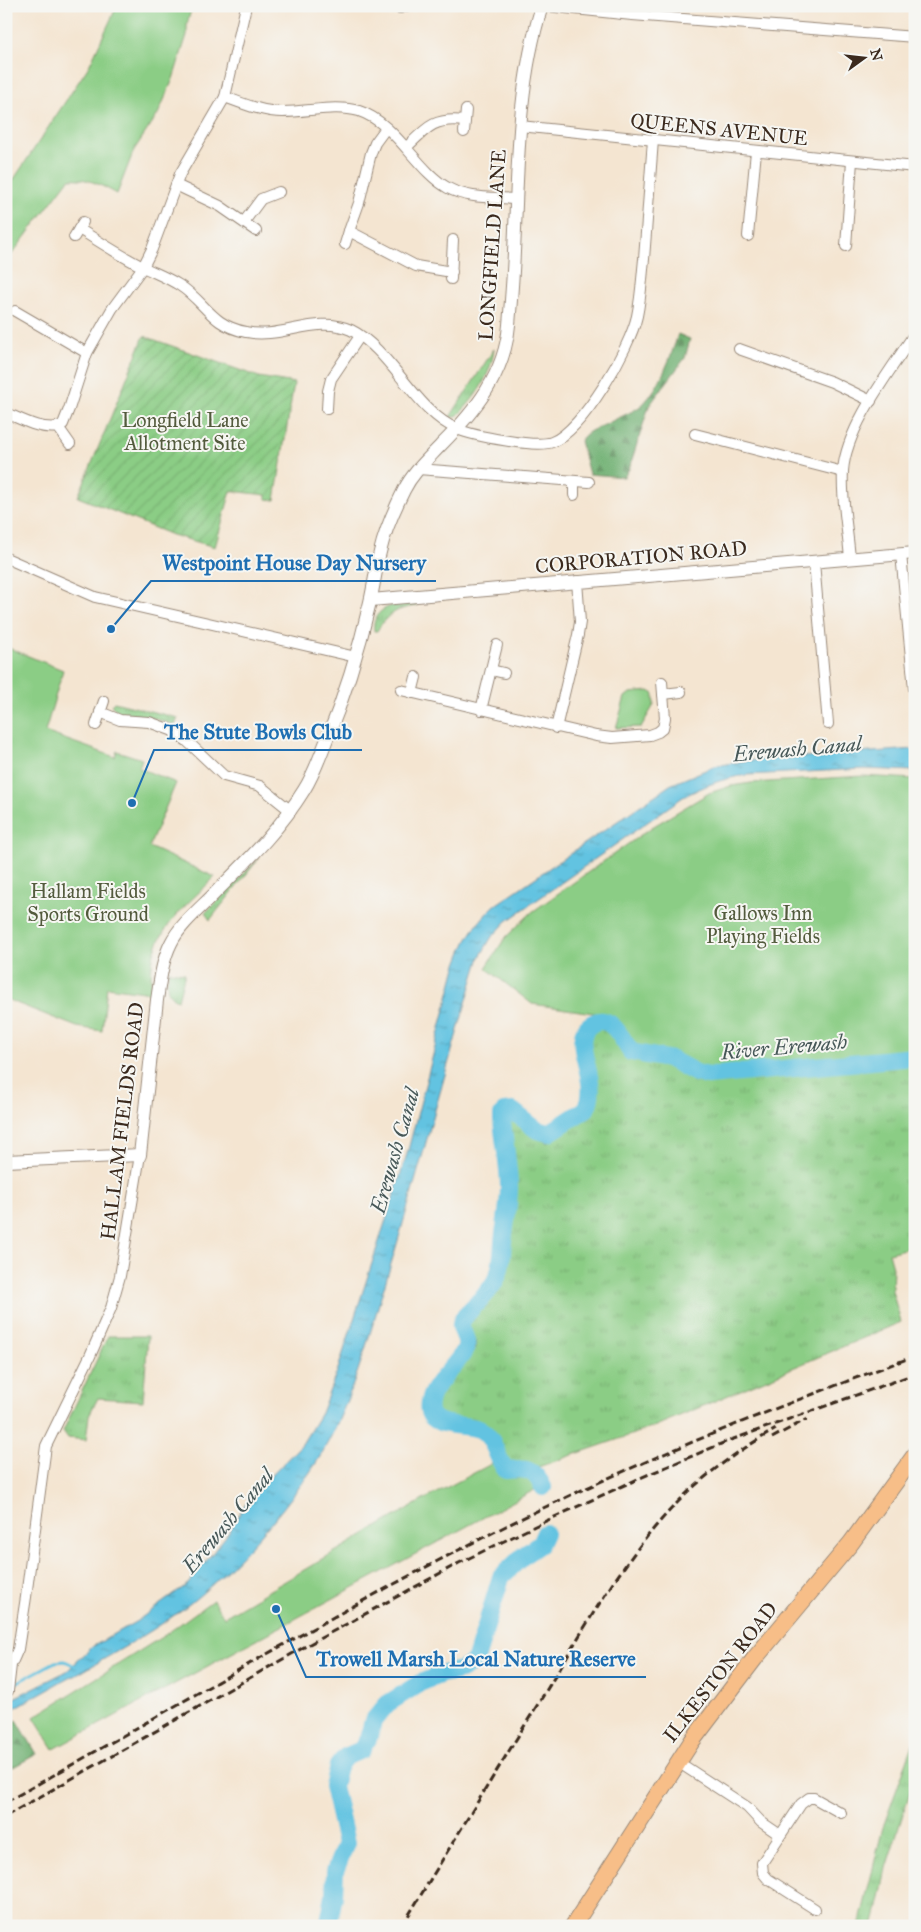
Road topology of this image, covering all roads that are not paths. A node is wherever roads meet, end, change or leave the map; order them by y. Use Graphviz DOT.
graph roads {
  1 [pos="246,6"];
  2 [pos="390,6"];
  3 [pos="406,6"];
  4 [pos="544,6"];
  5 [pos="915,37"];
  6 [pos="224,97"];
  7 [pos="466,110"];
  8 [pos="465,121"];
  9 [pos="520,126"];
  10 [pos="386,128"];
  11 [pos="464,132"];
  12 [pos="653,140"];
  13 [pos="407,147"];
  14 [pos="756,151"];
  15 [pos="852,161"];
  16 [pos="915,167"];
  17 [pos="176,185"];
  18 [pos="278,192"];
  19 [pos="515,199"];
  20 [pos="244,222"];
  21 [pos="78,229"];
  22 [pos="256,231"];
  23 [pos="349,232"];
  24 [pos="748,236"];
  25 [pos="453,240"];
  26 [pos="345,244"];
  27 [pos="846,246"];
  28 [pos="143,267"];
  29 [pos="15,310"];
  30 [pos="915,333"];
  31 [pos="360,336"];
  32 [pos="739,349"];
  33 [pos="87,353"];
  34 [pos="871,401"];
  35 [pos="327,409"];
  36 [pos="6,413"];
  37 [pos="58,428"];
  38 [pos="457,430"];
  39 [pos="694,434"];
  40 [pos="70,444"];
  41 [pos="418,469"];
  42 [pos="843,472"];
  43 [pos="574,482"];
  44 [pos="589,482"];
  45 [pos="574,495"];
  46 [pos="915,553"];
  47 [pos="901,554"];
  48 [pos="6,558"];
  49 [pos="850,558"];
  50 [pos="814,562"];
  51 [pos="577,581"];
  52 [pos="371,600"];
  53 [pos="497,645"];
  54 [pos="356,657"];
  55 [pos="491,670"];
  56 [pos="504,673"];
  57 [pos="416,677"];
  58 [pos="662,682"];
  59 [pos="910,683"];
  60 [pos="401,690"];
  61 [pos="681,692"];
  62 [pos="412,693"];
  63 [pos="663,694"];
  64 [pos="104,701"];
  65 [pos="481,710"];
  66 [pos="100,712"];
  67 [pos="828,724"];
  68 [pos="96,725"];
  69 [pos="556,728"];
  70 [pos="291,811"];
  71 [pos="140,1155"];
  72 [pos="6,1161"];
  73 [pos="915,1455"];
  74 [pos="8,1691"];
  75 [pos="678,1762"];
  76 [pos="837,1808"];
  77 [pos="780,1835"];
  78 [pos="809,1909"];
  79 [pos="573,1926"];
  1 -- 6 [label="street"];
  2 -- 3 [label="street"];
  4 -- 5 [label="street"];
  4 -- 9 [label="street, LONGFIELD LANE"];
  6 -- 10 [label="street"];
  6 -- 17 [label="street"];
  7 -- 8 [label="street"];
  8 -- 11 [label="street"];
  8 -- 13 [label="street"];
  9 -- 12 [label="street, QUEENS AVENUE"];
  9 -- 19 [label="street, LONGFIELD LANE"];
  10 -- 13 [label="street"];
  10 -- 23 [label="street"];
  12 -- 14 [label="street, QUEENS AVENUE"];
  12 -- 38 [label="street"];
  13 -- 19 [label="street"];
  14 -- 15 [label="street, QUEENS AVENUE"];
  14 -- 24 [label="street"];
  15 -- 16 [label="street, QUEENS AVENUE"];
  15 -- 27 [label="street"];
  17 -- 20 [label="street"];
  17 -- 28 [label="street"];
  18 -- 20 [label="street"];
  19 -- 38 [label="street, LONGFIELD LANE"];
  20 -- 22 [label="street"];
  21 -- 28 [label="street"];
  23 -- 25 [label="street"];
  23 -- 26 [label="street"];
  28 -- 31 [label="street"];
  28 -- 33 [label="street"];
  29 -- 33 [label="street"];
  30 -- 34 [label="street"];
  31 -- 35 [label="street"];
  31 -- 38 [label="street"];
  32 -- 34 [label="street"];
  33 -- 37 [label="street"];
  34 -- 42 [label="street"];
  36 -- 37 [label="street"];
  37 -- 40 [label="street"];
  38 -- 41 [label="street, LONGFIELD LANE"];
  39 -- 42 [label="street"];
  41 -- 43 [label="street"];
  41 -- 52 [label="street, LONGFIELD LANE"];
  42 -- 49 [label="street"];
  43 -- 44 [label="street"];
  43 -- 45 [label="street"];
  46 -- 47 [label="street, CORPORATION ROAD"];
  47 -- 49 [label="street, CORPORATION ROAD"];
  47 -- 59 [label="street"];
  48 -- 54 [label="street"];
  49 -- 50 [label="street, CORPORATION ROAD"];
  50 -- 51 [label="street, CORPORATION ROAD"];
  50 -- 67 [label="street"];
  51 -- 52 [label="street, CORPORATION ROAD"];
  51 -- 69 [label="street"];
  52 -- 54 [label="street, HALLAM FIELDS ROAD"];
  53 -- 55 [label="street"];
  54 -- 70 [label="street, HALLAM FIELDS ROAD"];
  55 -- 56 [label="street"];
  55 -- 65 [label="street"];
  57 -- 62 [label="street"];
  58 -- 63 [label="street"];
  60 -- 62 [label="street"];
  61 -- 63 [label="street"];
  62 -- 65 [label="street"];
  63 -- 69 [label="street"];
  64 -- 66 [label="street"];
  65 -- 69 [label="street"];
  66 -- 68 [label="street"];
  66 -- 70 [label="street"];
  70 -- 71 [label="street, HALLAM FIELDS ROAD"];
  71 -- 72 [label="street"];
  71 -- 74 [label="street, HALLAM FIELDS ROAD"];
  73 -- 75 [label="main road, ILKESTON ROAD"];
  75 -- 77 [label="street"];
  75 -- 79 [label="main road, ILKESTON ROAD"];
  76 -- 77 [label="street"];
  77 -- 78 [label="street"];
}
